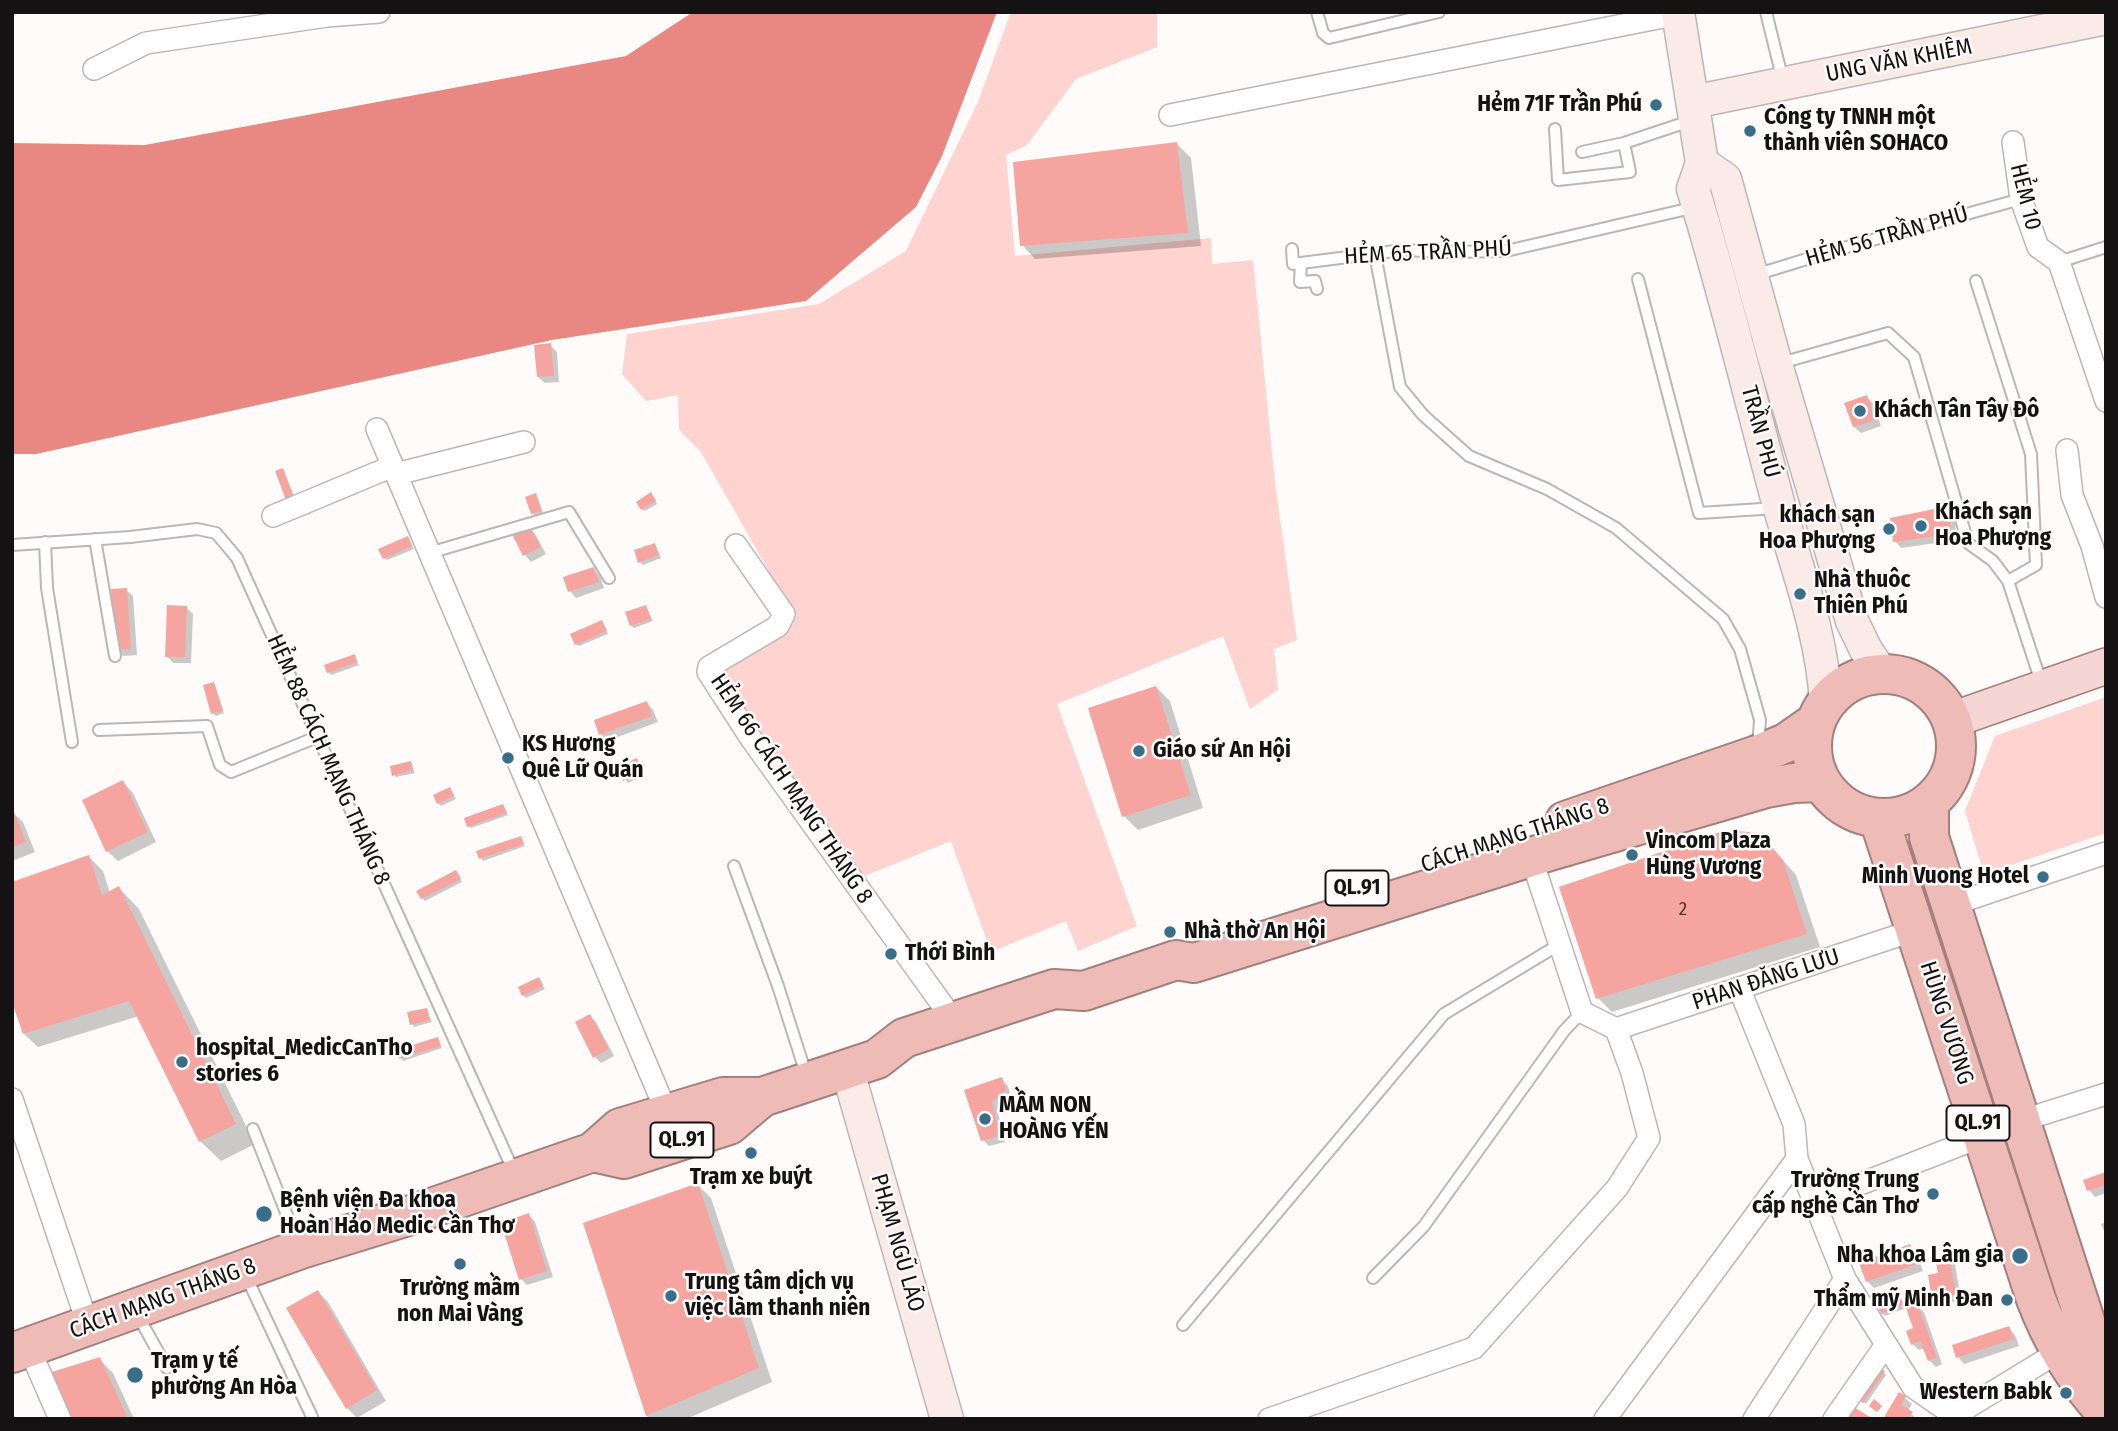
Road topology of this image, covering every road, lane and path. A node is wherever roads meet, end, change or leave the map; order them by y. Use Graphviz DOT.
graph roads {
  1 [pos="379,12"];
  2 [pos="1317,12"];
  3 [pos="1439,12"];
  4 [pos="1766,12"];
  5 [pos="1678,13"];
  6 [pos="327,14"];
  7 [pos="2106,18"];
  8 [pos="2045,21"];
  9 [pos="93,69"];
  10 [pos="1784,84"];
  11 [pos="1694,111"];
  12 [pos="1170,115"];
  13 [pos="1555,129"];
  14 [pos="2013,142"];
  15 [pos="1624,144"];
  16 [pos="1582,152"];
  17 [pos="1702,163"];
  18 [pos="2021,200"];
  19 [pos="1699,206"];
  20 [pos="2106,247"];
  21 [pos="1292,249"];
  22 [pos="1375,254"];
  23 [pos="2059,262"];
  24 [pos="1301,263"];
  25 [pos="1753,276"];
  26 [pos="1639,279"];
  27 [pos="1976,281"];
  28 [pos="1317,289"];
  29 [pos="1776,364"];
  30 [pos="2106,401"];
  31 [pos="377,429"];
  32 [pos="524,442"];
  33 [pos="2067,450"];
  34 [pos="394,470"];
  35 [pos="1780,508"];
  36 [pos="273,516"];
  37 [pos="95,539"];
  38 [pos="46,542"];
  39 [pos="12,545"];
  40 [pos="736,545"];
  41 [pos="429,553"];
  42 [pos="609,578"];
  43 [pos="2008,581"];
  44 [pos="2106,597"];
  45 [pos="115,656"];
  46 [pos="2106,666"];
  47 [pos="1882,674"];
  48 [pos="2043,688"];
  49 [pos="1821,712"];
  50 [pos="1952,720"];
  51 [pos="99,730"];
  52 [pos="317,737"];
  53 [pos="72,742"];
  54 [pos="1757,755"];
  55 [pos="1821,782"];
  56 [pos="1929,802"];
  57 [pos="1879,819"];
  58 [pos="2106,853"];
  59 [pos="1531,857"];
  60 [pos="734,866"];
  61 [pos="1951,905"];
  62 [pos="1915,930"];
  63 [pos="1560,944"];
  64 [pos="1176,960"];
  65 [pos="1739,988"];
  66 [pos="1084,991"];
  67 [pos="1582,1012"];
  68 [pos="954,1021"];
  69 [pos="1616,1029"];
  70 [pos="862,1063"];
  71 [pos="808,1080"];
  72 [pos="2106,1094"];
  73 [pos="762,1097"];
  74 [pos="12,1099"];
  75 [pos="667,1113"];
  76 [pos="2021,1121"];
  77 [pos="253,1129"];
  78 [pos="1983,1136"];
  79 [pos="593,1152"];
  80 [pos="1797,1159"];
  81 [pos="517,1178"];
  82 [pos="1814,1202"];
  83 [pos="301,1249"];
  84 [pos="243,1270"];
  85 [pos="1373,1278"];
  86 [pos="1844,1279"];
  87 [pos="134,1308"];
  88 [pos="88,1325"];
  89 [pos="1183,1325"];
  90 [pos="1885,1346"];
  91 [pos="20,1351"];
  92 [pos="2092,1355"];
  93 [pos="167,1368"];
  94 [pos="2106,1413"];
  95 [pos="1963,1414"];
  96 [pos="60,1419"];
  97 [pos="313,1419"];
  98 [pos="947,1419"];
  99 [pos="1269,1419"];
  100 [pos="1605,1419"];
  101 [pos="1754,1419"];
  102 [pos="1834,1419"];
  1 -- 6 [label="street"];
  2 -- 3 [label="lane"];
  4 -- 10 [label="lane"];
  5 -- 11 [label="street, TRẦN PHÚ"];
  5 -- 12 [label="street"];
  6 -- 9 [label="street"];
  7 -- 8 [label="street, UNG VĂN KHIÊM"];
  8 -- 10 [label="street, UNG VĂN KHIÊM"];
  10 -- 11 [label="street, UNG VĂN KHIÊM"];
  11 -- 15 [label="lane"];
  11 -- 17 [label="street, TRẦN PHÚ"];
  13 -- 15 [label="lane"];
  14 -- 18 [label="street, HẺM 10"];
  15 -- 16 [label="lane"];
  17 -- 19 [label="street, TRẦN PHÚ"];
  17 -- 25 [label="street, TRẦN PHÚ"];
  18 -- 23 [label="street, HẺM 10"];
  18 -- 25 [label="lane, HẺM 56 TRẦN PHÚ"];
  19 -- 22 [label="lane, HẺM 65 TRẦN PHÚ"];
  19 -- 35 [label="street, TRẦN PHÚ"];
  20 -- 23 [label="lane"];
  21 -- 24 [label="lane"];
  22 -- 24 [label="lane, HẺM 65 TRẦN PHÚ"];
  22 -- 54 [label="lane"];
  23 -- 30 [label="street, HẺM 10"];
  24 -- 28 [label="lane"];
  25 -- 29 [label="street, TRẦN PHÚ"];
  26 -- 35 [label="lane"];
  27 -- 43 [label="lane"];
  29 -- 43 [label="lane"];
  29 -- 47 [label="street, TRẦN PHÚ"];
  31 -- 34 [label="street"];
  32 -- 34 [label="street"];
  33 -- 44 [label="street"];
  34 -- 36 [label="street"];
  34 -- 41 [label="street"];
  35 -- 49 [label="street, TRẦN PHÚ"];
  37 -- 38 [label="lane, HẺM 88 CÁCH MẠNG THÁNG 8"];
  37 -- 45 [label="lane"];
  37 -- 52 [label="lane, HẺM 88 CÁCH MẠNG THÁNG 8"];
  38 -- 39 [label="lane, HẺM 88 CÁCH MẠNG THÁNG 8"];
  38 -- 53 [label="lane"];
  40 -- 68 [label="street, HẺM 66 CÁCH MẠNG THÁNG 8"];
  41 -- 42 [label="lane"];
  41 -- 75 [label="street"];
  43 -- 48 [label="lane"];
  46 -- 48 [label="main road"];
  47 -- 49 [label="highway"];
  47 -- 50 [label="highway"];
  48 -- 50 [label="main road"];
  49 -- 54 [label="highway, CÁCH MẠNG THÁNG 8 / QL.91"];
  49 -- 55 [label="highway"];
  50 -- 56 [label="highway"];
  51 -- 52 [label="lane"];
  52 -- 81 [label="lane, HẺM 88 CÁCH MẠNG THÁNG 8"];
  54 -- 64 [label="highway, CÁCH MẠNG THÁNG 8 / QL.91"];
  55 -- 57 [label="highway"];
  55 -- 59 [label="highway, CÁCH MẠNG THÁNG 8 / QL.91"];
  56 -- 57 [label="highway"];
  56 -- 61 [label="highway, HÙNG VƯƠNG / QL.91"];
  57 -- 62 [label="highway, HÙNG VƯƠNG / QL.91"];
  58 -- 61 [label="street"];
  59 -- 63 [label="street"];
  59 -- 64 [label="highway, CÁCH MẠNG THÁNG 8 / QL.91"];
  60 -- 71 [label="lane"];
  61 -- 76 [label="highway, HÙNG VƯƠNG / QL.91"];
  62 -- 65 [label="street, PHAN ĐĂNG LƯU"];
  62 -- 78 [label="highway, HÙNG VƯƠNG / QL.91"];
  63 -- 67 [label="street"];
  63 -- 89 [label="lane"];
  64 -- 66 [label="highway, CÁCH MẠNG THÁNG 8 / QL.91"];
  65 -- 69 [label="street, PHAN ĐĂNG LƯU"];
  65 -- 80 [label="street"];
  66 -- 68 [label="highway, CÁCH MẠNG THÁNG 8 / QL.91"];
  66 -- 70 [label="highway, CÁCH MẠNG THÁNG 8 / QL.91"];
  67 -- 69 [label="street"];
  67 -- 85 [label="lane"];
  68 -- 70 [label="highway, CÁCH MẠNG THÁNG 8 / QL.91"];
  69 -- 99 [label="street"];
  70 -- 71 [label="highway, CÁCH MẠNG THÁNG 8 / QL.91"];
  70 -- 98 [label="street, PHẠM NGŨ LÃO"];
  71 -- 73 [label="highway, CÁCH MẠNG THÁNG 8 / QL.91"];
  72 -- 76 [label="street"];
  73 -- 75 [label="highway, CÁCH MẠNG THÁNG 8 / QL.91"];
  73 -- 79 [label="highway, CÁCH MẠNG THÁNG 8 / QL.91"];
  74 -- 88 [label="street"];
  75 -- 79 [label="highway, CÁCH MẠNG THÁNG 8 / QL.91"];
  76 -- 92 [label="highway, HÙNG VƯƠNG / QL.91"];
  77 -- 83 [label="lane"];
  78 -- 82 [label="street"];
  78 -- 92 [label="highway, HÙNG VƯƠNG / QL.91"];
  79 -- 81 [label="highway, CÁCH MẠNG THÁNG 8 / QL.91"];
  80 -- 82 [label="street"];
  80 -- 100 [label="street"];
  81 -- 83 [label="highway, CÁCH MẠNG THÁNG 8 / QL.91"];
  82 -- 86 [label="street"];
  83 -- 84 [label="highway, CÁCH MẠNG THÁNG 8 / QL.91"];
  84 -- 87 [label="highway, CÁCH MẠNG THÁNG 8 / QL.91"];
  84 -- 97 [label="lane"];
  86 -- 90 [label="street"];
  86 -- 101 [label="street"];
  87 -- 88 [label="highway, CÁCH MẠNG THÁNG 8 / QL.91"];
  87 -- 93 [label="lane"];
  88 -- 91 [label="highway, CÁCH MẠNG THÁNG 8 / QL.91"];
  90 -- 95 [label="street"];
  90 -- 102 [label="street"];
  91 -- 96 [label="street"];
  92 -- 94 [label="highway, HÙNG VƯƠNG / QL.91"];
  92 -- 95 [label="street"];
}
